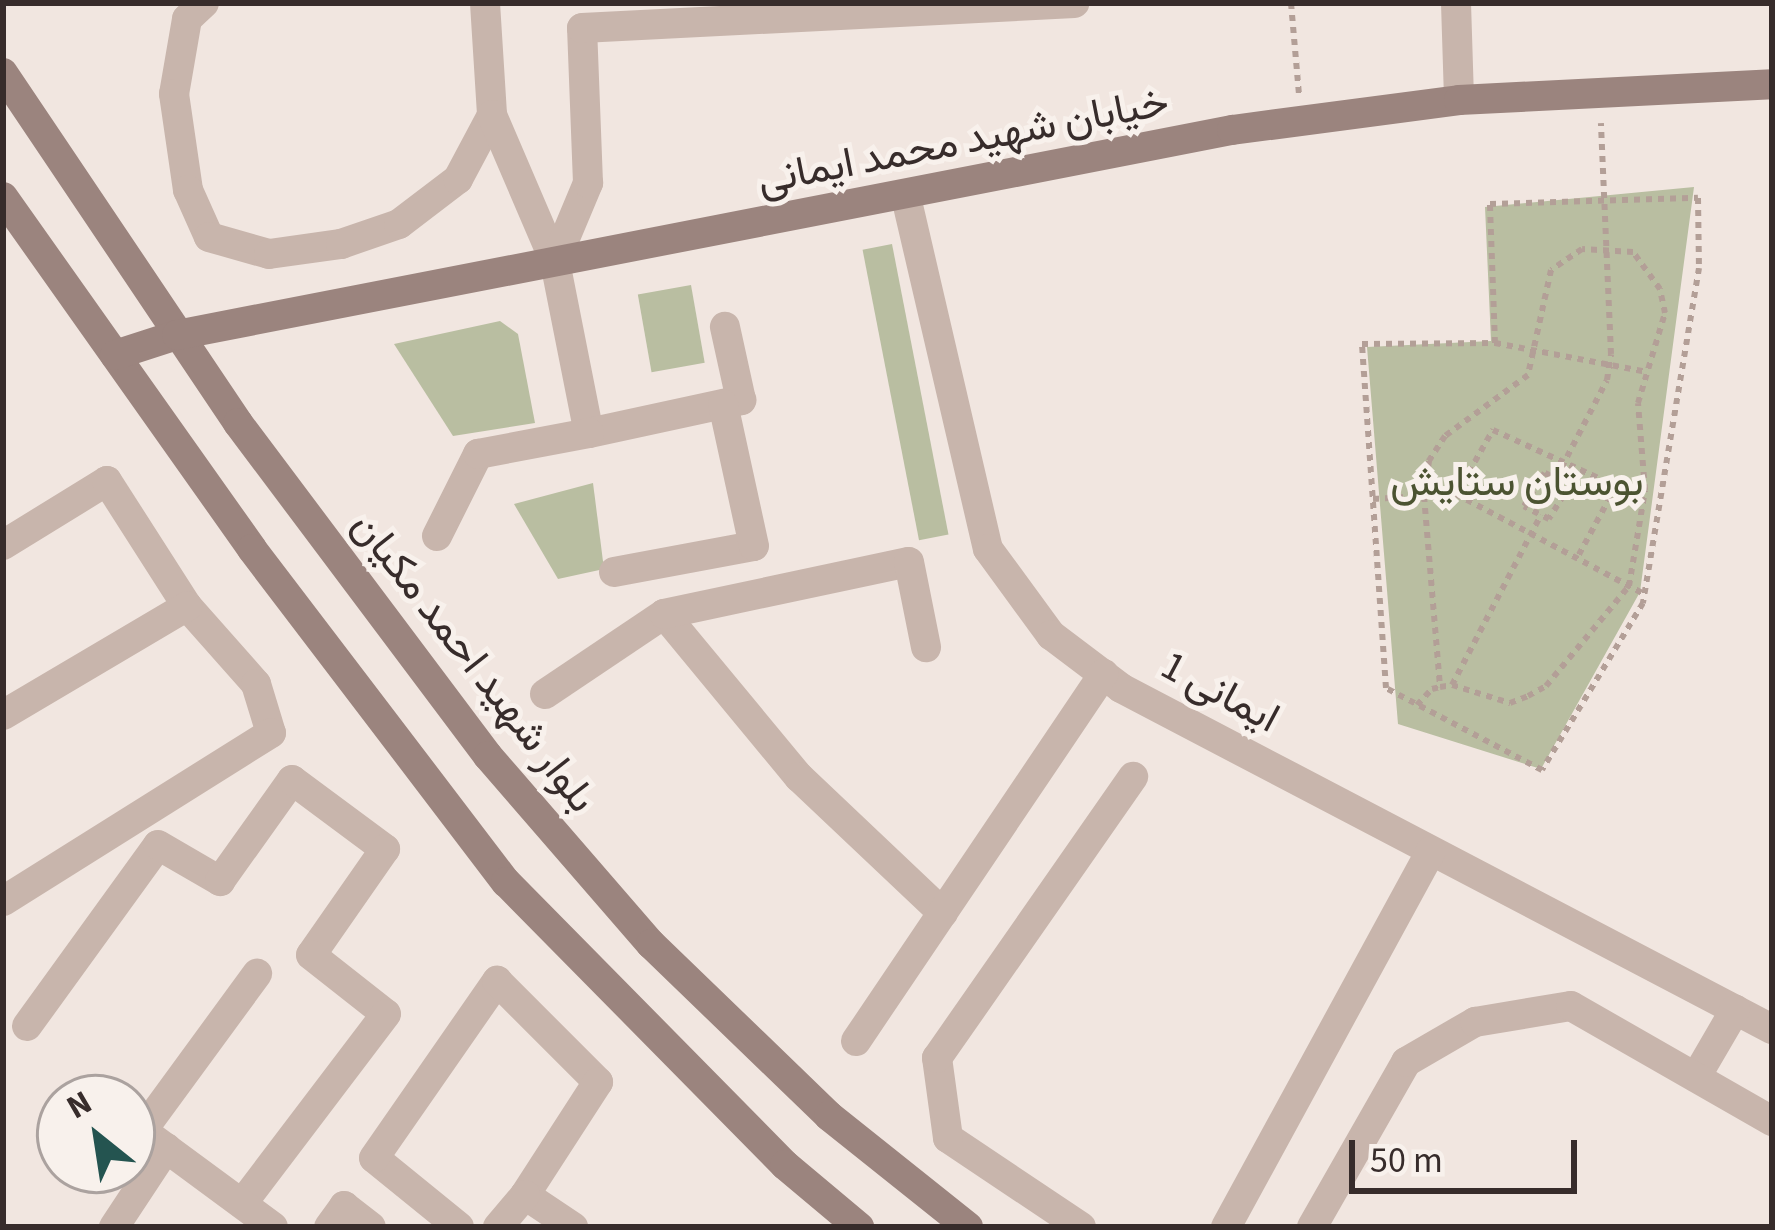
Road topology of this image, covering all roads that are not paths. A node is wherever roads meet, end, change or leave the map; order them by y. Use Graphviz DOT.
graph roads {
  1 [pos="204,3"];
  2 [pos="485,3"];
  3 [pos="1074,3"];
  4 [pos="1456,3"];
  5 [pos="925,8"];
  6 [pos="3,73"];
  7 [pos="1772,85"];
  8 [pos="1459,100"];
  9 [pos="492,115"];
  10 [pos="3,196"];
  11 [pos="905,197"];
  12 [pos="555,262"];
  13 [pos="725,327"];
  14 [pos="177,335"];
  15 [pos="115,355"];
  16 [pos="723,404"];
  17 [pos="589,433"];
  18 [pos="437,536"];
  19 [pos="3,545"];
  20 [pos="614,572"];
  21 [pos="187,606"];
  22 [pos="664,614"];
  23 [pos="926,647"];
  24 [pos="1104,674"];
  25 [pos="545,694"];
  26 [pos="3,715"];
  27 [pos="1133,776"];
  28 [pos="1430,851"];
  29 [pos="3,902"];
  30 [pos="943,913"];
  31 [pos="257,974"];
  32 [pos="1735,1010"];
  33 [pos="27,1026"];
  34 [pos="1772,1029"];
  35 [pos="856,1041"];
  36 [pos="1696,1078"];
  37 [pos="156,1121"];
  38 [pos="1772,1121"];
  39 [pos="156,1141"];
  40 [pos="126,1194"];
  41 [pos="525,1195"];
  42 [pos="242,1204"];
  43 [pos="114,1227"];
  44 [pos="273,1227"];
  45 [pos="329,1227"];
  46 [pos="371,1227"];
  47 [pos="459,1227"];
  48 [pos="498,1227"];
  49 [pos="573,1227"];
  50 [pos="859,1227"];
  51 [pos="968,1227"];
  52 [pos="1081,1227"];
  53 [pos="1226,1227"];
  54 [pos="1312,1227"];
  1 -- 9 [label="street"];
  2 -- 9 [label="street"];
  3 -- 5 [label="street"];
  4 -- 8 [label="street"];
  5 -- 12 [label="street"];
  6 -- 14 [label="main road, بلوار شهید احمد مکیان"];
  7 -- 8 [label="main road, خیابان شهید محمد ایمانی"];
  8 -- 11 [label="main road, خیابان شهید محمد ایمانی"];
  9 -- 12 [label="street"];
  10 -- 15 [label="main road"];
  11 -- 12 [label="main road, خیابان شهید محمد ایمانی"];
  11 -- 24 [label="street, ایمانی 1"];
  12 -- 14 [label="main road, خیابان شهید محمد ایمانی"];
  12 -- 17 [label="street"];
  13 -- 16 [label="street"];
  14 -- 15 [label="main road, خیابان شهید محمد ایمانی"];
  14 -- 51 [label="main road, بلوار شهید احمد مکیان"];
  15 -- 50 [label="main road"];
  16 -- 17 [label="street"];
  16 -- 20 [label="street"];
  17 -- 18 [label="street"];
  19 -- 21 [label="street"];
  21 -- 26 [label="street"];
  21 -- 29 [label="street"];
  22 -- 23 [label="street"];
  22 -- 25 [label="street"];
  22 -- 30 [label="street"];
  24 -- 28 [label="street, ایمانی 1"];
  24 -- 30 [label="street"];
  27 -- 52 [label="street"];
  28 -- 32 [label="street, ایمانی 1"];
  28 -- 53 [label="street"];
  30 -- 35 [label="street"];
  31 -- 37 [label="street"];
  32 -- 34 [label="street, ایمانی 1"];
  32 -- 36 [label="street"];
  33 -- 42 [label="street"];
  36 -- 38 [label="street"];
  36 -- 54 [label="street"];
  39 -- 42 [label="street"];
  40 -- 43 [label="street"];
  41 -- 47 [label="street"];
  41 -- 48 [label="street"];
  41 -- 49 [label="street"];
  42 -- 44 [label="street"];
  45 -- 46 [label="street"];
}
